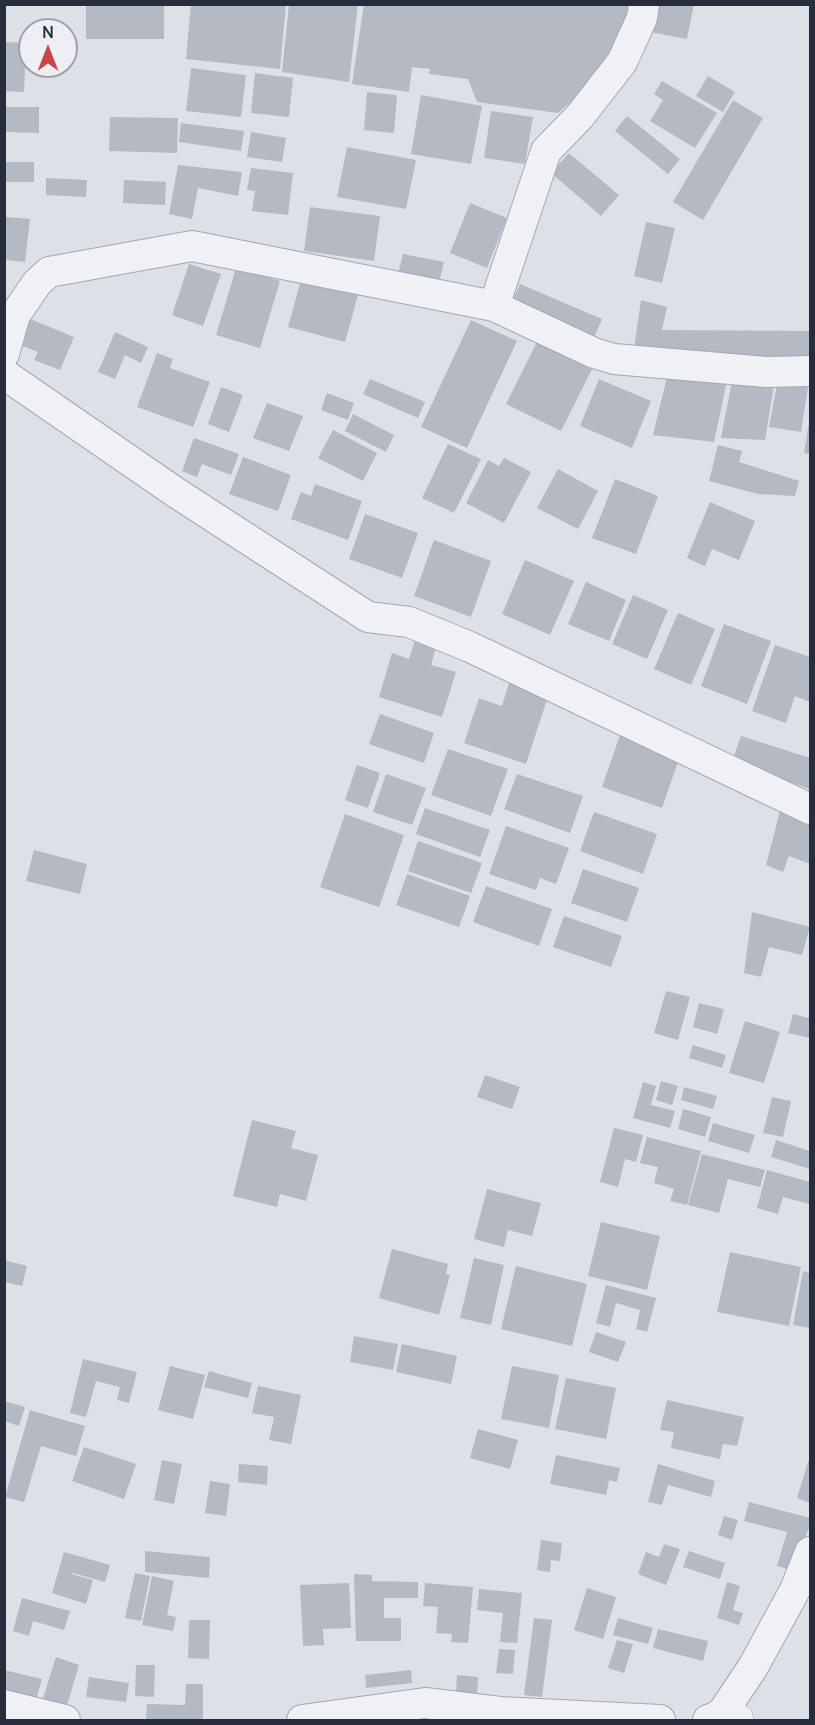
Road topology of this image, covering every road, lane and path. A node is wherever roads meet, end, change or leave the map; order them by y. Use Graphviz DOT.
graph roads {
  1 [pos="644,4"];
  2 [pos="494,306"];
  3 [pos="4,354"];
  4 [pos="810,371"];
  5 [pos="4,374"];
  6 [pos="810,809"];
  7 [pos="810,1552"];
  8 [pos="4,1705"];
  9 [pos="722,1719"];
  10 [pos="65,1720"];
  11 [pos="302,1720"];
  12 [pos="660,1720"];
  1 -- 2 [label="street"];
  2 -- 3 [label="street"];
  2 -- 4 [label="street"];
  5 -- 6 [label="street"];
  7 -- 9 [label="street"];
  8 -- 10 [label="street"];
  11 -- 12 [label="street"];
}
